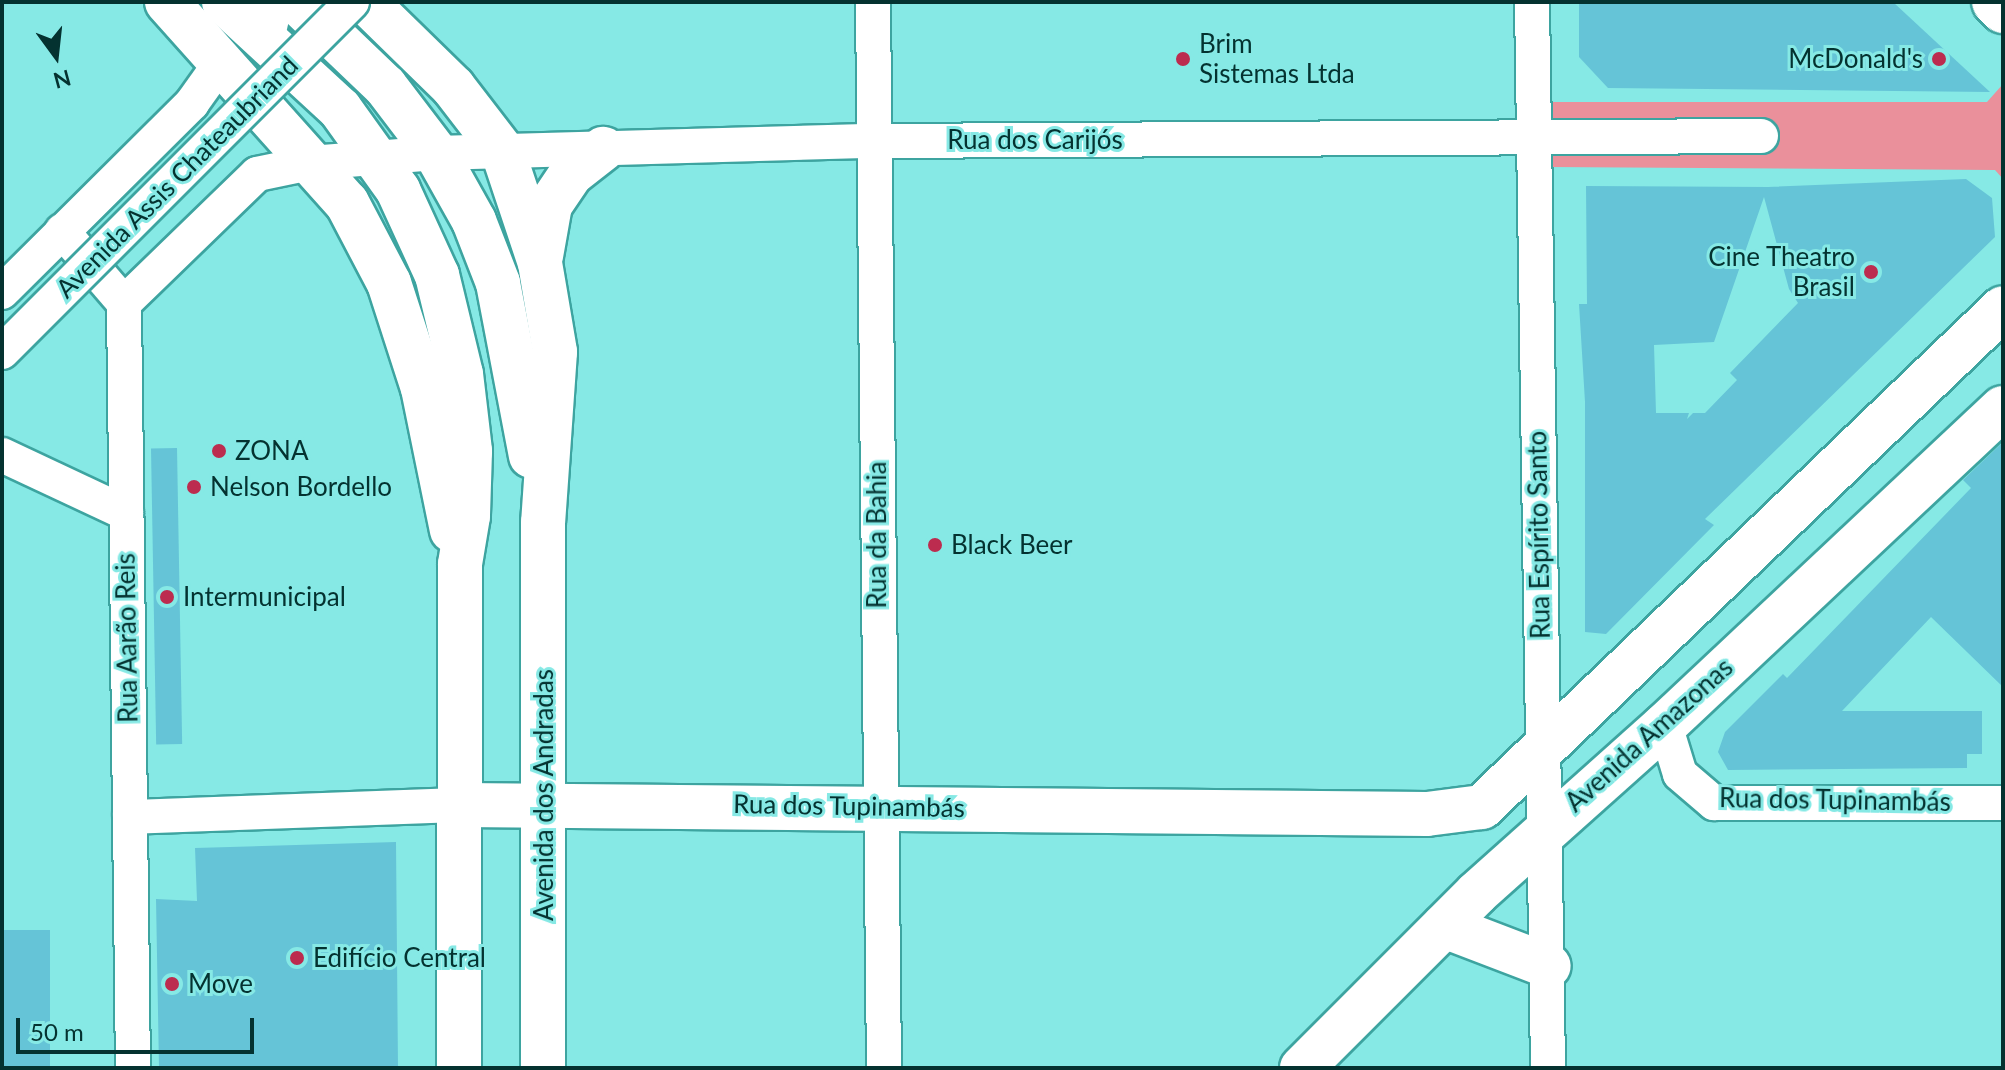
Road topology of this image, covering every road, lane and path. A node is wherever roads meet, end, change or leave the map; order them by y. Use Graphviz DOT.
graph roads {
  1 [pos="167,2"];
  2 [pos="297,2"];
  3 [pos="352,2"];
  4 [pos="366,2"];
  5 [pos="873,2"];
  6 [pos="1532,2"];
  7 [pos="1994,2"];
  8 [pos="2003,11"];
  9 [pos="249,12"];
  10 [pos="222,61"];
  11 [pos="1761,136"];
  12 [pos="1531,138"];
  13 [pos="874,141"];
  14 [pos="603,149"];
  15 [pos="503,152"];
  16 [pos="436,153"];
  17 [pos="374,158"];
  18 [pos="310,163"];
  19 [pos="62,231"];
  20 [pos="540,263"];
  21 [pos="2,292"];
  22 [pos="124,303"];
  23 [pos="2003,308"];
  24 [pos="2,352"];
  25 [pos="2003,408"];
  26 [pos="2,455"];
  27 [pos="126,513"];
  28 [pos="543,522"];
  29 [pos="460,564"];
  30 [pos="1665,725"];
  31 [pos="1543,748"];
  32 [pos="546,803"];
  33 [pos="2003,803"];
  34 [pos="462,805"];
  35 [pos="879,807"];
  36 [pos="130,817"];
  37 [pos="1548,828"];
  38 [pos="1444,926"];
  39 [pos="1549,966"];
  40 [pos="133,1068"];
  41 [pos="459,1068"];
  42 [pos="543,1068"];
  43 [pos="884,1068"];
  44 [pos="1302,1068"];
  45 [pos="1548,1068"];
  1 -- 10 [label="main road"];
  2 -- 16 [label="main road, Avenida dos Andradas"];
  3 -- 24 [label="street, Avenida Assis Chateaubriand, bridge"];
  4 -- 15 [label="main road, Avenida dos Andradas"];
  5 -- 13 [label="street, Rua da Bahia"];
  6 -- 12 [label="street, Rua Espírito Santo"];
  7 -- 8 [label="main road"];
  9 -- 10 [label="main road"];
  9 -- 17 [label="main road"];
  10 -- 18 [label="main road"];
  10 -- 19 [label="street, Avenida Assis Chateaubriand"];
  11 -- 12 [label="street, Rua dos Carijós"];
  12 -- 13 [label="street, Rua dos Carijós"];
  12 -- 31 [label="street, Rua Espírito Santo"];
  13 -- 14 [label="street, Rua dos Carijós"];
  13 -- 35 [label="street, Rua da Bahia"];
  14 -- 15 [label="street, Rua dos Carijós"];
  14 -- 20 [label="main road"];
  15 -- 16 [label="street, Rua dos Carijós"];
  15 -- 20 [label="main road, Avenida dos Andradas"];
  16 -- 17 [label="street, Rua dos Carijós"];
  16 -- 28 [label="main road, Avenida dos Andradas"];
  17 -- 18 [label="street, Rua dos Carijós"];
  17 -- 29 [label="main road"];
  18 -- 22 [label="street, Avenida Assis Chateaubriand"];
  18 -- 29 [label="main road"];
  19 -- 21 [label="street, Avenida Assis Chateaubriand"];
  19 -- 22 [label="street"];
  20 -- 28 [label="main road, Avenida dos Andradas"];
  22 -- 27 [label="street, Rua Aarão Reis"];
  23 -- 31 [label="main road"];
  25 -- 30 [label="main road, Avenida Amazonas"];
  26 -- 27 [label="street"];
  27 -- 36 [label="street, Rua Aarão Reis"];
  28 -- 32 [label="main road, Avenida dos Andradas"];
  29 -- 34 [label="main road"];
  30 -- 33 [label="street, Rua dos Tupinambás"];
  30 -- 37 [label="main road, Avenida Amazonas"];
  31 -- 35 [label="main road, Rua dos Tupinambás"];
  31 -- 37 [label="street, Rua Espírito Santo"];
  32 -- 34 [label="main road, Rua dos Tupinambás"];
  32 -- 35 [label="main road, Rua dos Tupinambás"];
  32 -- 42 [label="main road, Avenida dos Andradas"];
  34 -- 36 [label="street, Rua dos Tupinambás"];
  34 -- 41 [label="main road"];
  35 -- 43 [label="street, Rua da Bahia"];
  36 -- 40 [label="street, Rua Aarão Reis"];
  37 -- 38 [label="main road, Avenida Amazonas"];
  37 -- 39 [label="street, Rua Espírito Santo"];
  38 -- 39 [label="main road"];
  38 -- 44 [label="main road, Avenida Amazonas"];
  39 -- 45 [label="street, Rua Espírito Santo"];
}
